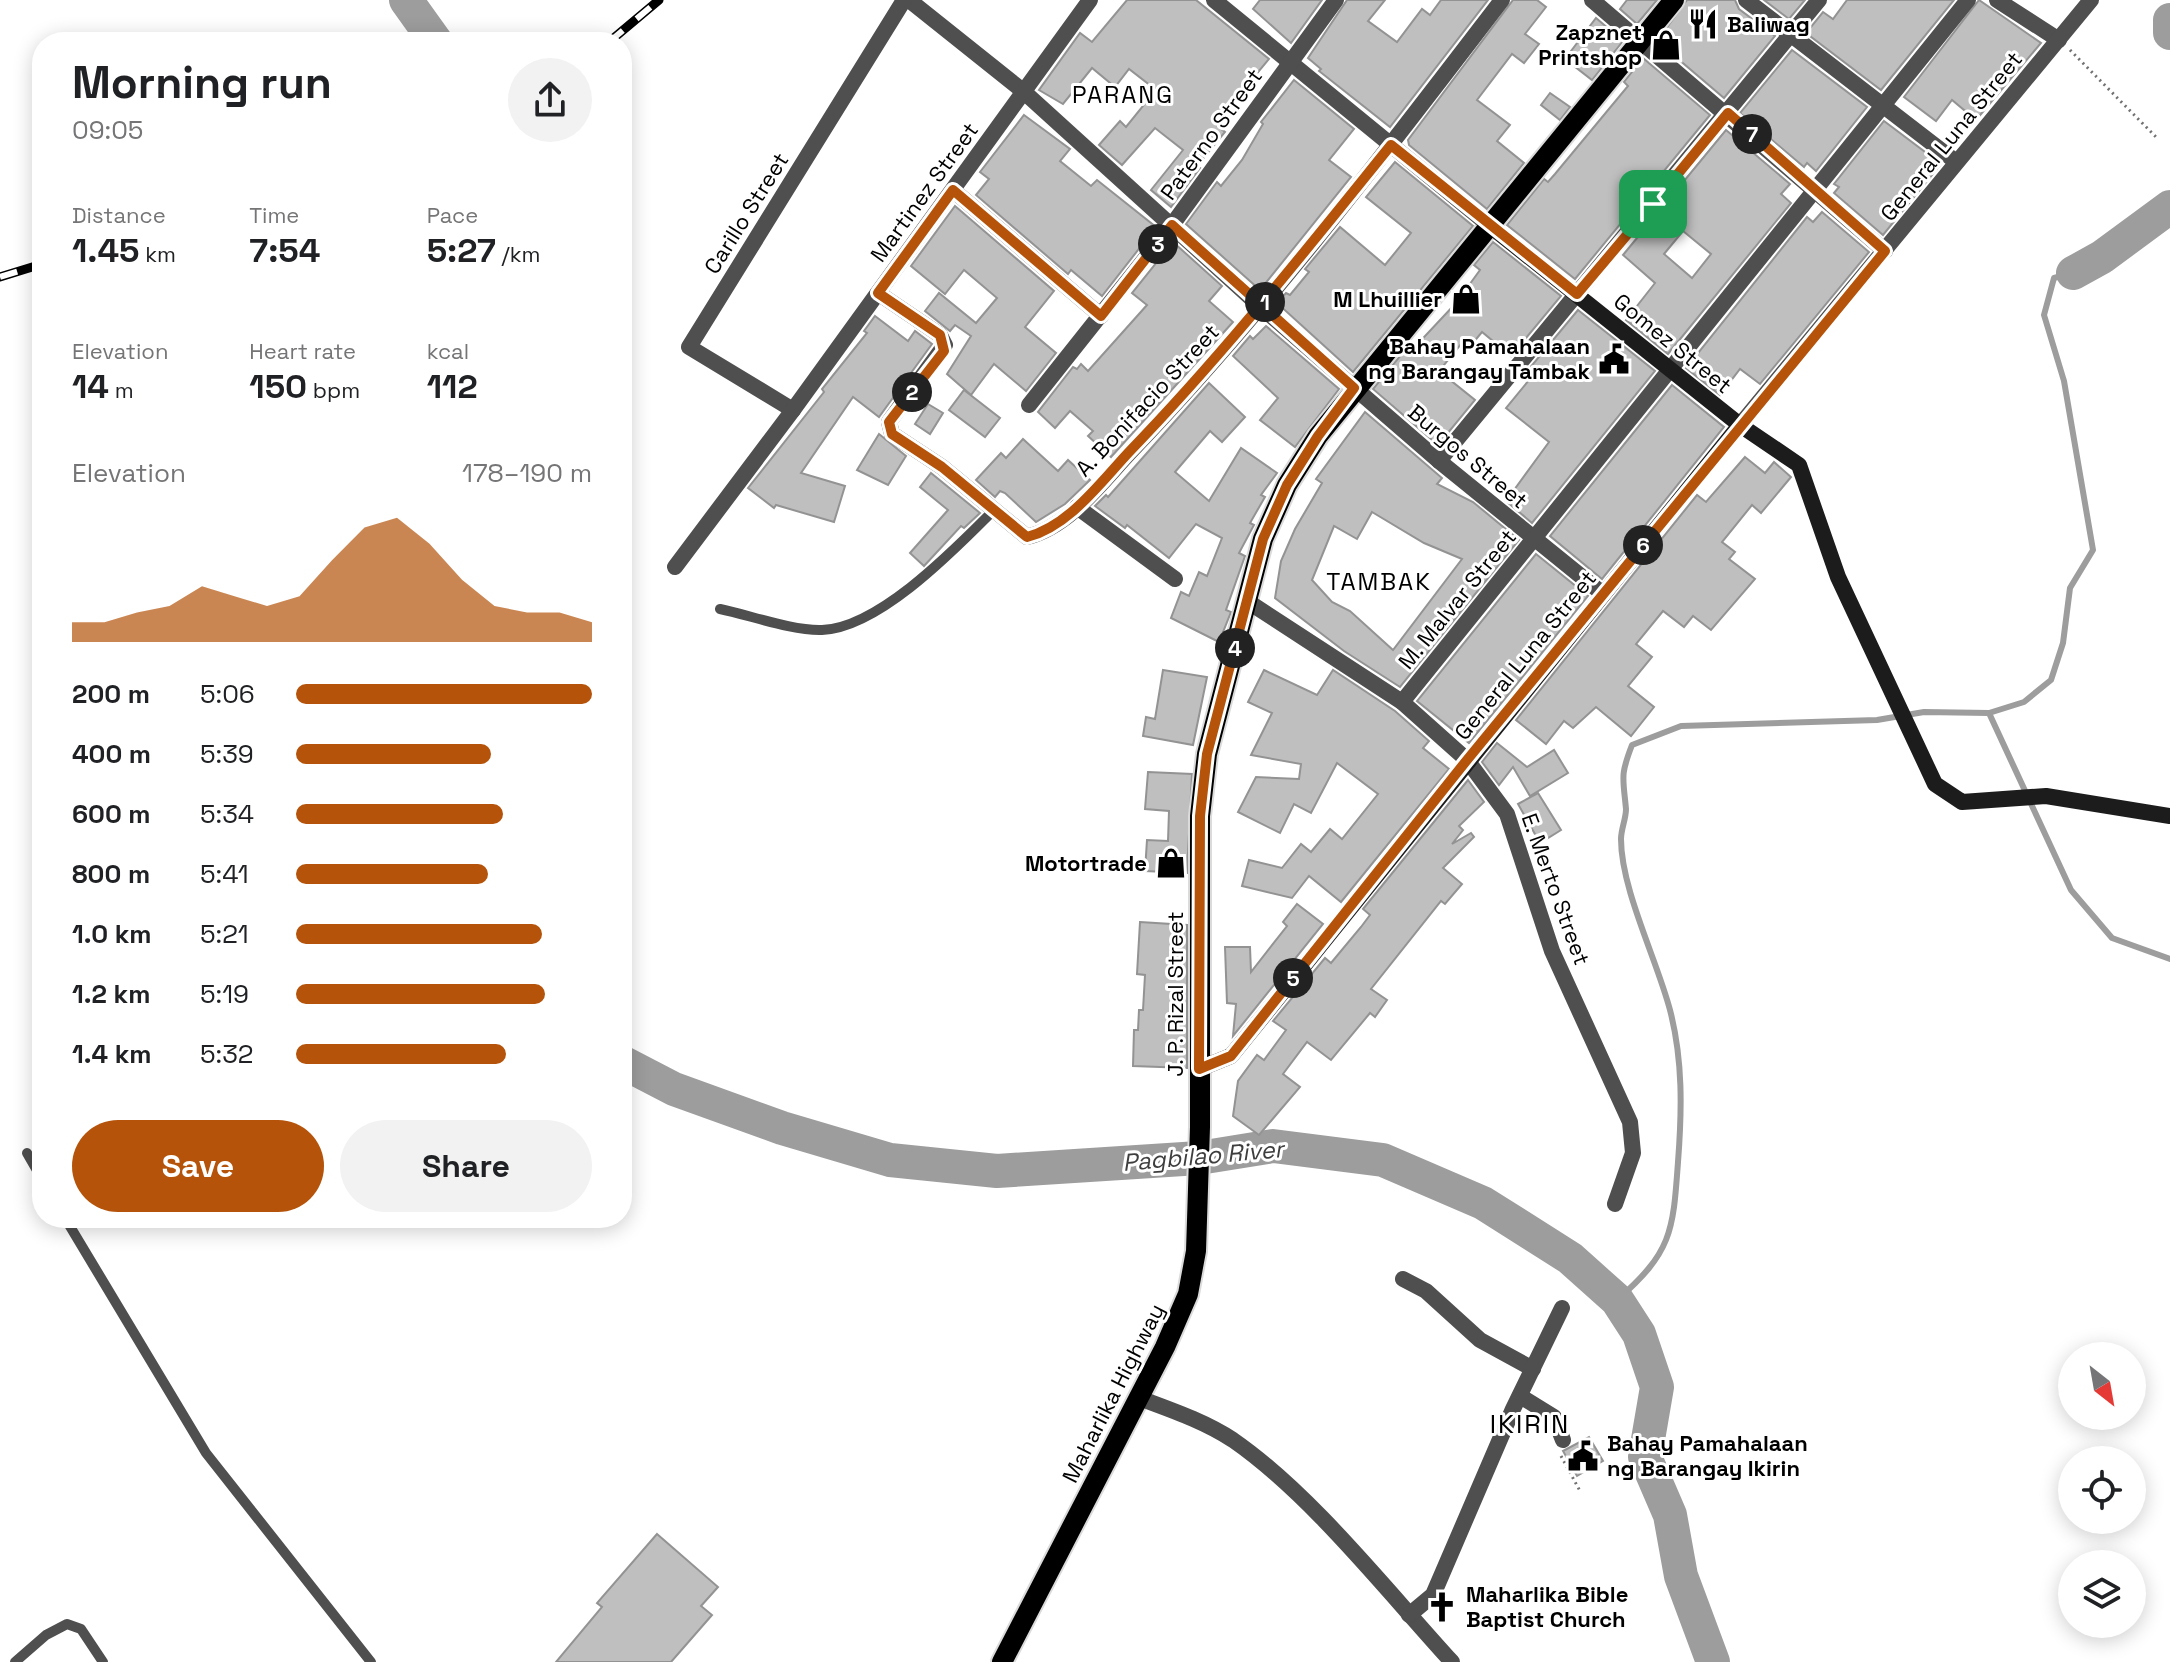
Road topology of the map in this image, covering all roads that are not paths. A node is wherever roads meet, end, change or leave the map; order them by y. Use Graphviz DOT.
graph roads {
  1 [pos="907,0"];
  2 [pos="1090,0"];
  3 [pos="1214,0"];
  4 [pos="1336,0"];
  5 [pos="1502,0"];
  6 [pos="1592,0"];
  7 [pos="1674,0"];
  8 [pos="1746,0"];
  9 [pos="1819,0"];
  10 [pos="1968,0"];
  11 [pos="1997,0"];
  12 [pos="2091,0"];
  13 [pos="1791,34"];
  14 [pos="2059,40"];
  15 [pos="1640,42"];
  16 [pos="1291,63"];
  17 [pos="1023,91"];
  18 [pos="1884,106"];
  19 [pos="1728,113"];
  20 [pos="1391,145"];
  21 [pos="1955,161"];
  22 [pos="953,190"];
  23 [pos="1817,191"];
  24 [pos="1172,225"];
  25 [pos="1489,225"];
  26 [pos="1885,251"];
  27 [pos="878,293"];
  28 [pos="1577,294"];
  29 [pos="1261,307"];
  30 [pos="1101,316"];
  31 [pos="1671,368"];
  32 [pos="1354,388"];
  33 [pos="1029,405"];
  34 [pos="793,410"];
  35 [pos="1740,425"];
  36 [pos="1439,461"];
  37 [pos="1077,507"];
  38 [pos="994,510"];
  39 [pos="1534,540"];
  40 [pos="675,567"];
  41 [pos="1175,579"];
  42 [pos="1603,594"];
  43 [pos="1247,601"];
  44 [pos="720,609"];
  45 [pos="1402,702"];
  46 [pos="1467,760"];
  47 [pos="2170,816"];
  48 [pos="1199,1069"];
  49 [pos="1200,1127"];
  50 [pos="27,1153"];
  51 [pos="32,1162"];
  52 [pos="1615,1204"];
  53 [pos="71,1228"];
  54 [pos="1403,1279"];
  55 [pos="1562,1308"];
  56 [pos="1533,1369"];
  57 [pos="1520,1396"];
  58 [pos="1139,1398"];
  59 [pos="1563,1440"];
  60 [pos="1409,1615"];
  61 [pos="15,1662"];
  62 [pos="103,1662"];
  63 [pos="371,1662"];
  64 [pos="1002,1662"];
  65 [pos="1452,1662"];
  1 -- 17 [label="street, Burgos Street"];
  1 -- 34 [label="street, Carillo Street"];
  2 -- 17 [label="street, Martinez Street"];
  3 -- 16 [label="street, Gomez Street"];
  4 -- 16 [label="street, Paterno Street"];
  5 -- 20 [label="street, A. Bonifacio Street"];
  6 -- 15 [label="street"];
  7 -- 15 [label="main road, J. P. Rizal Street"];
  8 -- 13 [label="street"];
  9 -- 13 [label="street"];
  10 -- 18 [label="street, M. Malvar Street"];
  11 -- 14 [label="street"];
  12 -- 14 [label="street, General Luna Street"];
  13 -- 18 [label="street"];
  13 -- 19 [label="street"];
  14 -- 21 [label="street, General Luna Street"];
  15 -- 19 [label="street"];
  15 -- 25 [label="main road, J. P. Rizal Street"];
  16 -- 20 [label="street, Gomez Street"];
  16 -- 24 [label="street, Paterno Street"];
  17 -- 22 [label="street, Martinez Street"];
  17 -- 24 [label="street, Burgos Street"];
  18 -- 21 [label="street"];
  18 -- 23 [label="street, M. Malvar Street"];
  19 -- 23 [label="street"];
  19 -- 28 [label="street"];
  20 -- 25 [label="street, Gomez Street"];
  20 -- 29 [label="street, A. Bonifacio Street"];
  21 -- 26 [label="street, General Luna Street"];
  22 -- 27 [label="street, Martinez Street"];
  22 -- 30 [label="street"];
  23 -- 26 [label="street"];
  23 -- 31 [label="street, M. Malvar Street"];
  24 -- 29 [label="street, Burgos Street"];
  24 -- 30 [label="street, Paterno Street"];
  25 -- 28 [label="street, Gomez Street"];
  25 -- 32 [label="main road, J. P. Rizal Street"];
  26 -- 35 [label="street, General Luna Street"];
  27 -- 34 [label="street, Martinez Street"];
  27 -- 38 [label="street, A. Bonifacio Street"];
  28 -- 31 [label="street, Gomez Street"];
  28 -- 36 [label="street"];
  29 -- 32 [label="street, Burgos Street"];
  29 -- 37 [label="street, A. Bonifacio Street"];
  30 -- 33 [label="street, Paterno Street"];
  31 -- 35 [label="street, Gomez Street"];
  31 -- 39 [label="street, M. Malvar Street"];
  32 -- 36 [label="street, Burgos Street"];
  32 -- 43 [label="main road, J. P. Rizal Street"];
  34 -- 40 [label="street, Martinez Street"];
  35 -- 42 [label="street, General Luna Street"];
  35 -- 47 [label="street, Gomez Street"];
  36 -- 39 [label="street, Burgos Street"];
  37 -- 38 [label="street, A. Bonifacio Street"];
  37 -- 41 [label="street"];
  38 -- 44 [label="lane"];
  39 -- 42 [label="street, Burgos Street"];
  39 -- 45 [label="street, M. Malvar Street"];
  42 -- 46 [label="street, General Luna Street"];
  43 -- 45 [label="street, E. Merto Street"];
  43 -- 48 [label="main road, J. P. Rizal Street"];
  45 -- 46 [label="street, E. Merto Street"];
  46 -- 48 [label="street, General Luna Street"];
  46 -- 52 [label="street, E. Merto Street"];
  48 -- 49 [label="main road, J. P. Rizal Street"];
  49 -- 58 [label="main road, Maharlika Highway"];
  50 -- 51 [label="lane"];
  53 -- 63 [label="lane"];
  54 -- 56 [label="street"];
  55 -- 56 [label="street"];
  56 -- 57 [label="street"];
  57 -- 59 [label="street"];
  57 -- 60 [label="street"];
  58 -- 60 [label="street"];
  58 -- 64 [label="main road, Maharlika Highway"];
  60 -- 65 [label="street"];
  61 -- 62 [label="lane"];
}
